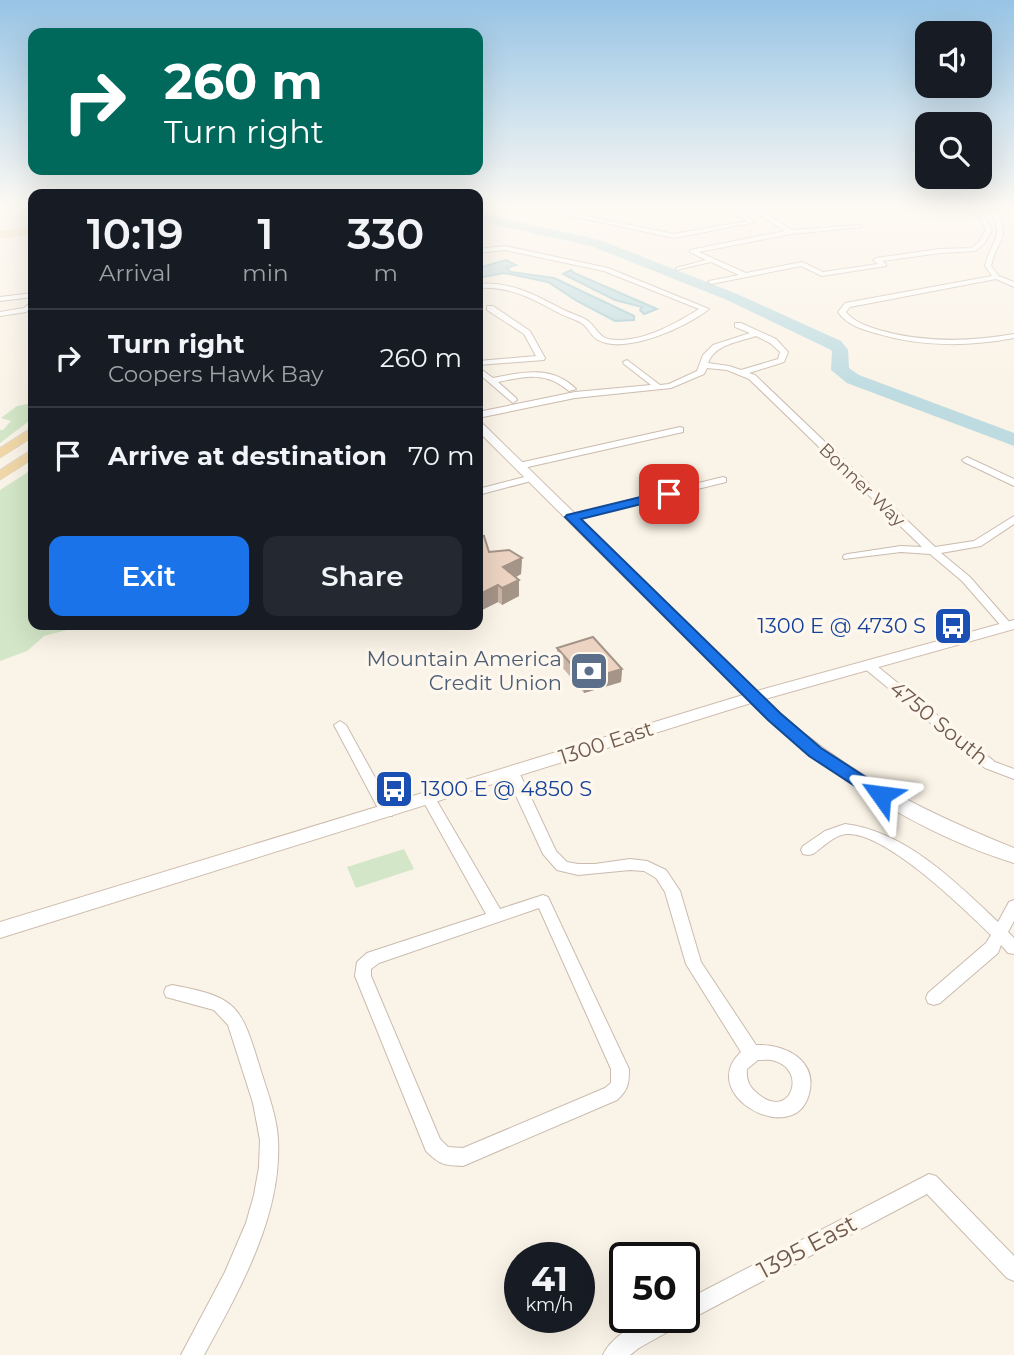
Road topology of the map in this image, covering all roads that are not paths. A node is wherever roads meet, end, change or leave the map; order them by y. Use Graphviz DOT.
graph roads {
  1 [pos="604,270"];
  2 [pos="735,270"];
  3 [pos="765,270"];
  4 [pos="814,270"];
  5 [pos="853,270"];
  6 [pos="991,270"];
  7 [pos="743,274"];
  8 [pos="997,277"];
  9 [pos="711,282"];
  10 [pos="1014,285"];
  11 [pos="483,286"];
  12 [pos="28,296"];
  13 [pos="0,299"];
  14 [pos="490,308"];
  15 [pos="28,309"];
  16 [pos="0,314"];
  17 [pos="738,325"];
  18 [pos="758,333"];
  19 [pos="1014,336"];
  20 [pos="627,362"];
  21 [pos="483,364"];
  22 [pos="705,365"];
  23 [pos="483,370"];
  24 [pos="743,373"];
  25 [pos="492,381"];
  26 [pos="659,388"];
  27 [pos="572,389"];
  28 [pos="513,400"];
  29 [pos="483,414"];
  30 [pos="483,430"];
  31 [pos="680,430"];
  32 [pos="28,434"];
  33 [pos="0,454"];
  34 [pos="28,456"];
  35 [pos="967,460"];
  36 [pos="519,466"];
  37 [pos="0,476"];
  38 [pos="532,478"];
  39 [pos="723,480"];
  40 [pos="1014,483"];
  41 [pos="483,491"];
  42 [pos="572,517"];
  43 [pos="1014,519"];
  44 [pos="931,551"];
  45 [pos="848,557"];
  46 [pos="1010,625"];
  47 [pos="868,665"];
  48 [pos="754,697"];
  49 [pos="340,724"];
  50 [pos="512,772"];
  51 [pos="1014,774"];
  52 [pos="429,799"];
  53 [pos="387,812"];
  54 [pos="808,850"];
  55 [pos="1014,856"];
  56 [pos="1014,906"];
  57 [pos="496,917"];
  58 [pos="0,930"];
  59 [pos="1001,935"];
  60 [pos="1014,948"];
  61 [pos="172,992"];
  62 [pos="934,998"];
  63 [pos="752,1054"];
  64 [pos="1014,1271"];
  65 [pos="700,1304"];
  66 [pos="644,1333"];
  67 [pos="192,1355"];
  68 [pos="614,1355"];
  1 -- 11 [label="street"];
  2 -- 7 [label="street"];
  3 -- 7 [label="street"];
  4 -- 5 [label="street"];
  6 -- 8 [label="street"];
  7 -- 9 [label="street"];
  8 -- 10 [label="street"];
  8 -- 19 [label="street"];
  12 -- 13 [label="street"];
  14 -- 21 [label="street"];
  15 -- 16 [label="street"];
  17 -- 18 [label="street"];
  18 -- 22 [label="street"];
  18 -- 24 [label="street"];
  20 -- 26 [label="street"];
  22 -- 24 [label="street, Bonner Way"];
  22 -- 26 [label="street"];
  23 -- 25 [label="street"];
  24 -- 44 [label="street, Bonner Way"];
  25 -- 27 [label="street"];
  25 -- 28 [label="street"];
  26 -- 29 [label="street"];
  30 -- 36 [label="main road"];
  31 -- 36 [label="street"];
  32 -- 33 [label="main road"];
  34 -- 37 [label="main road"];
  35 -- 40 [label="street"];
  36 -- 38 [label="main road"];
  38 -- 41 [label="street"];
  38 -- 42 [label="main road"];
  39 -- 42 [label="street"];
  42 -- 48 [label="main road"];
  43 -- 44 [label="street"];
  44 -- 45 [label="street"];
  44 -- 46 [label="street, Bonner Way"];
  46 -- 47 [label="main road, 1300 East"];
  47 -- 48 [label="main road, 1300 East"];
  47 -- 51 [label="street, 4750 South"];
  48 -- 50 [label="main road, 1300 East"];
  48 -- 55 [label="main road"];
  49 -- 53 [label="street"];
  50 -- 52 [label="main road, 1300 East"];
  50 -- 63 [label="street"];
  52 -- 53 [label="main road, 1300 East"];
  52 -- 57 [label="street"];
  53 -- 58 [label="main road, 1300 East"];
  54 -- 59 [label="street"];
  56 -- 59 [label="street"];
  57 -- 57 [label="street"];
  59 -- 60 [label="street"];
  59 -- 62 [label="street"];
  61 -- 67 [label="street"];
  64 -- 65 [label="street, 1395 East"];
  66 -- 68 [label="street"];
}
